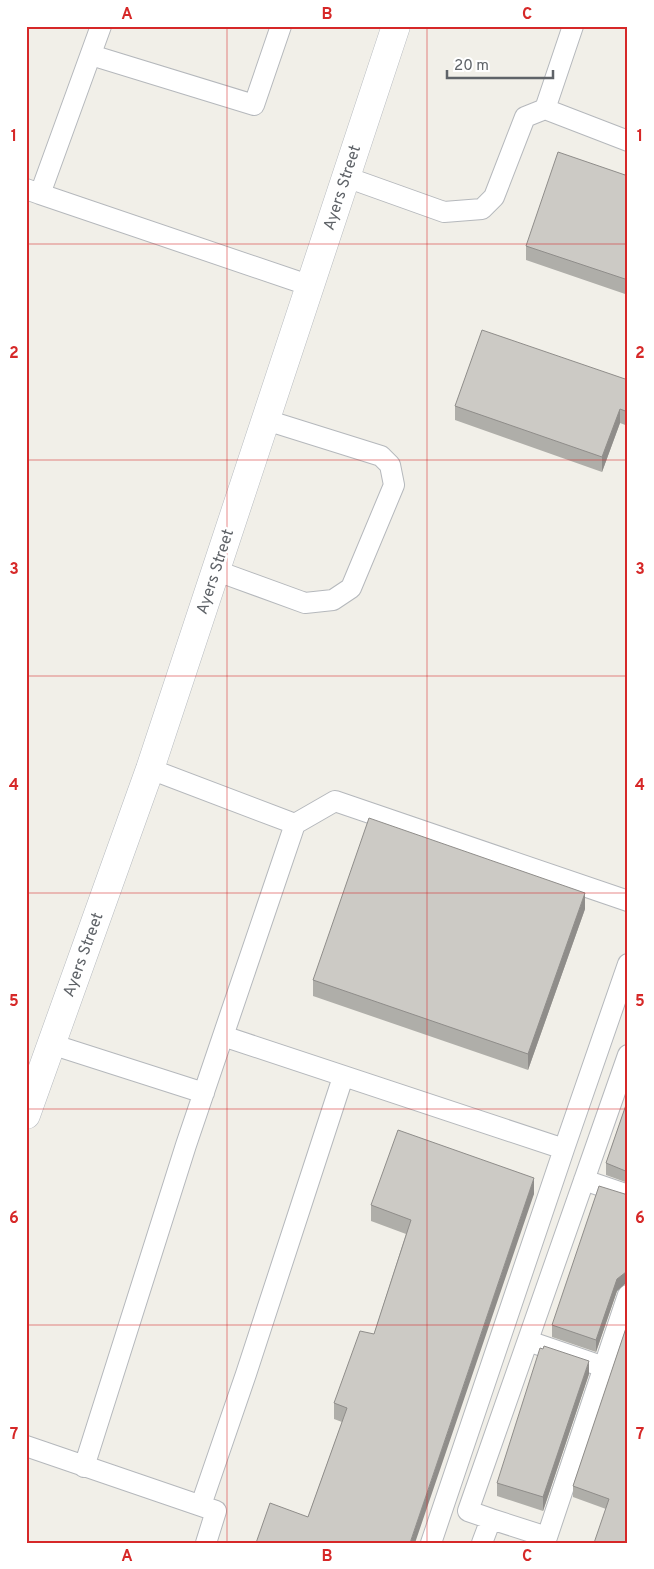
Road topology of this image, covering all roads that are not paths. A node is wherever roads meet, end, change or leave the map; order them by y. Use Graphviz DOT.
graph roads {
  1 [pos="280,26"];
  2 [pos="396,26"];
  3 [pos="573,26"];
  4 [pos="99,27"];
  5 [pos="91,55"];
  6 [pos="545,109"];
  7 [pos="628,141"];
  8 [pos="346,177"];
  9 [pos="33,191"];
  10 [pos="310,286"];
  11 [pos="266,420"];
  12 [pos="217,571"];
  13 [pos="150,769"];
  14 [pos="295,824"];
  15 [pos="628,901"];
  16 [pos="628,964"];
  17 [pos="223,1036"];
  18 [pos="52,1044"];
  19 [pos="628,1055"];
  20 [pos="343,1077"];
  21 [pos="204,1093"];
  22 [pos="26,1115"];
  23 [pos="564,1149"];
  24 [pos="584,1180"];
  25 [pos="628,1195"];
  26 [pos="628,1295"];
  27 [pos="528,1341"];
  28 [pos="604,1367"];
  29 [pos="26,1446"];
  30 [pos="84,1467"];
  31 [pos="201,1505"];
  32 [pos="491,1519"];
  33 [pos="206,1543"];
  34 [pos="431,1543"];
  35 [pos="482,1543"];
  1 -- 5 [label="lane"];
  2 -- 8 [label="main road, Ayers Street"];
  3 -- 6 [label="lane"];
  4 -- 5 [label="lane"];
  5 -- 9 [label="lane"];
  6 -- 7 [label="lane"];
  6 -- 8 [label="lane"];
  8 -- 10 [label="main road, Ayers Street"];
  9 -- 10 [label="lane"];
  10 -- 11 [label="main road, Ayers Street"];
  11 -- 12 [label="main road, Ayers Street"];
  11 -- 12 [label="lane"];
  12 -- 13 [label="main road, Ayers Street"];
  13 -- 14 [label="lane"];
  13 -- 18 [label="main road, Ayers Street"];
  14 -- 15 [label="lane"];
  14 -- 17 [label="lane"];
  16 -- 23 [label="lane"];
  17 -- 20 [label="lane"];
  17 -- 21 [label="lane"];
  18 -- 21 [label="lane"];
  18 -- 22 [label="main road, Ayers Street"];
  19 -- 24 [label="lane"];
  20 -- 23 [label="lane"];
  20 -- 31 [label="lane"];
  21 -- 30 [label="lane"];
  23 -- 34 [label="lane"];
  24 -- 25 [label="lane"];
  24 -- 27 [label="lane"];
  26 -- 28 [label="lane"];
  27 -- 28 [label="lane"];
  27 -- 32 [label="lane"];
  28 -- 32 [label="lane"];
  29 -- 30 [label="lane"];
  30 -- 31 [label="lane"];
  31 -- 33 [label="lane"];
  32 -- 35 [label="lane"];
}
